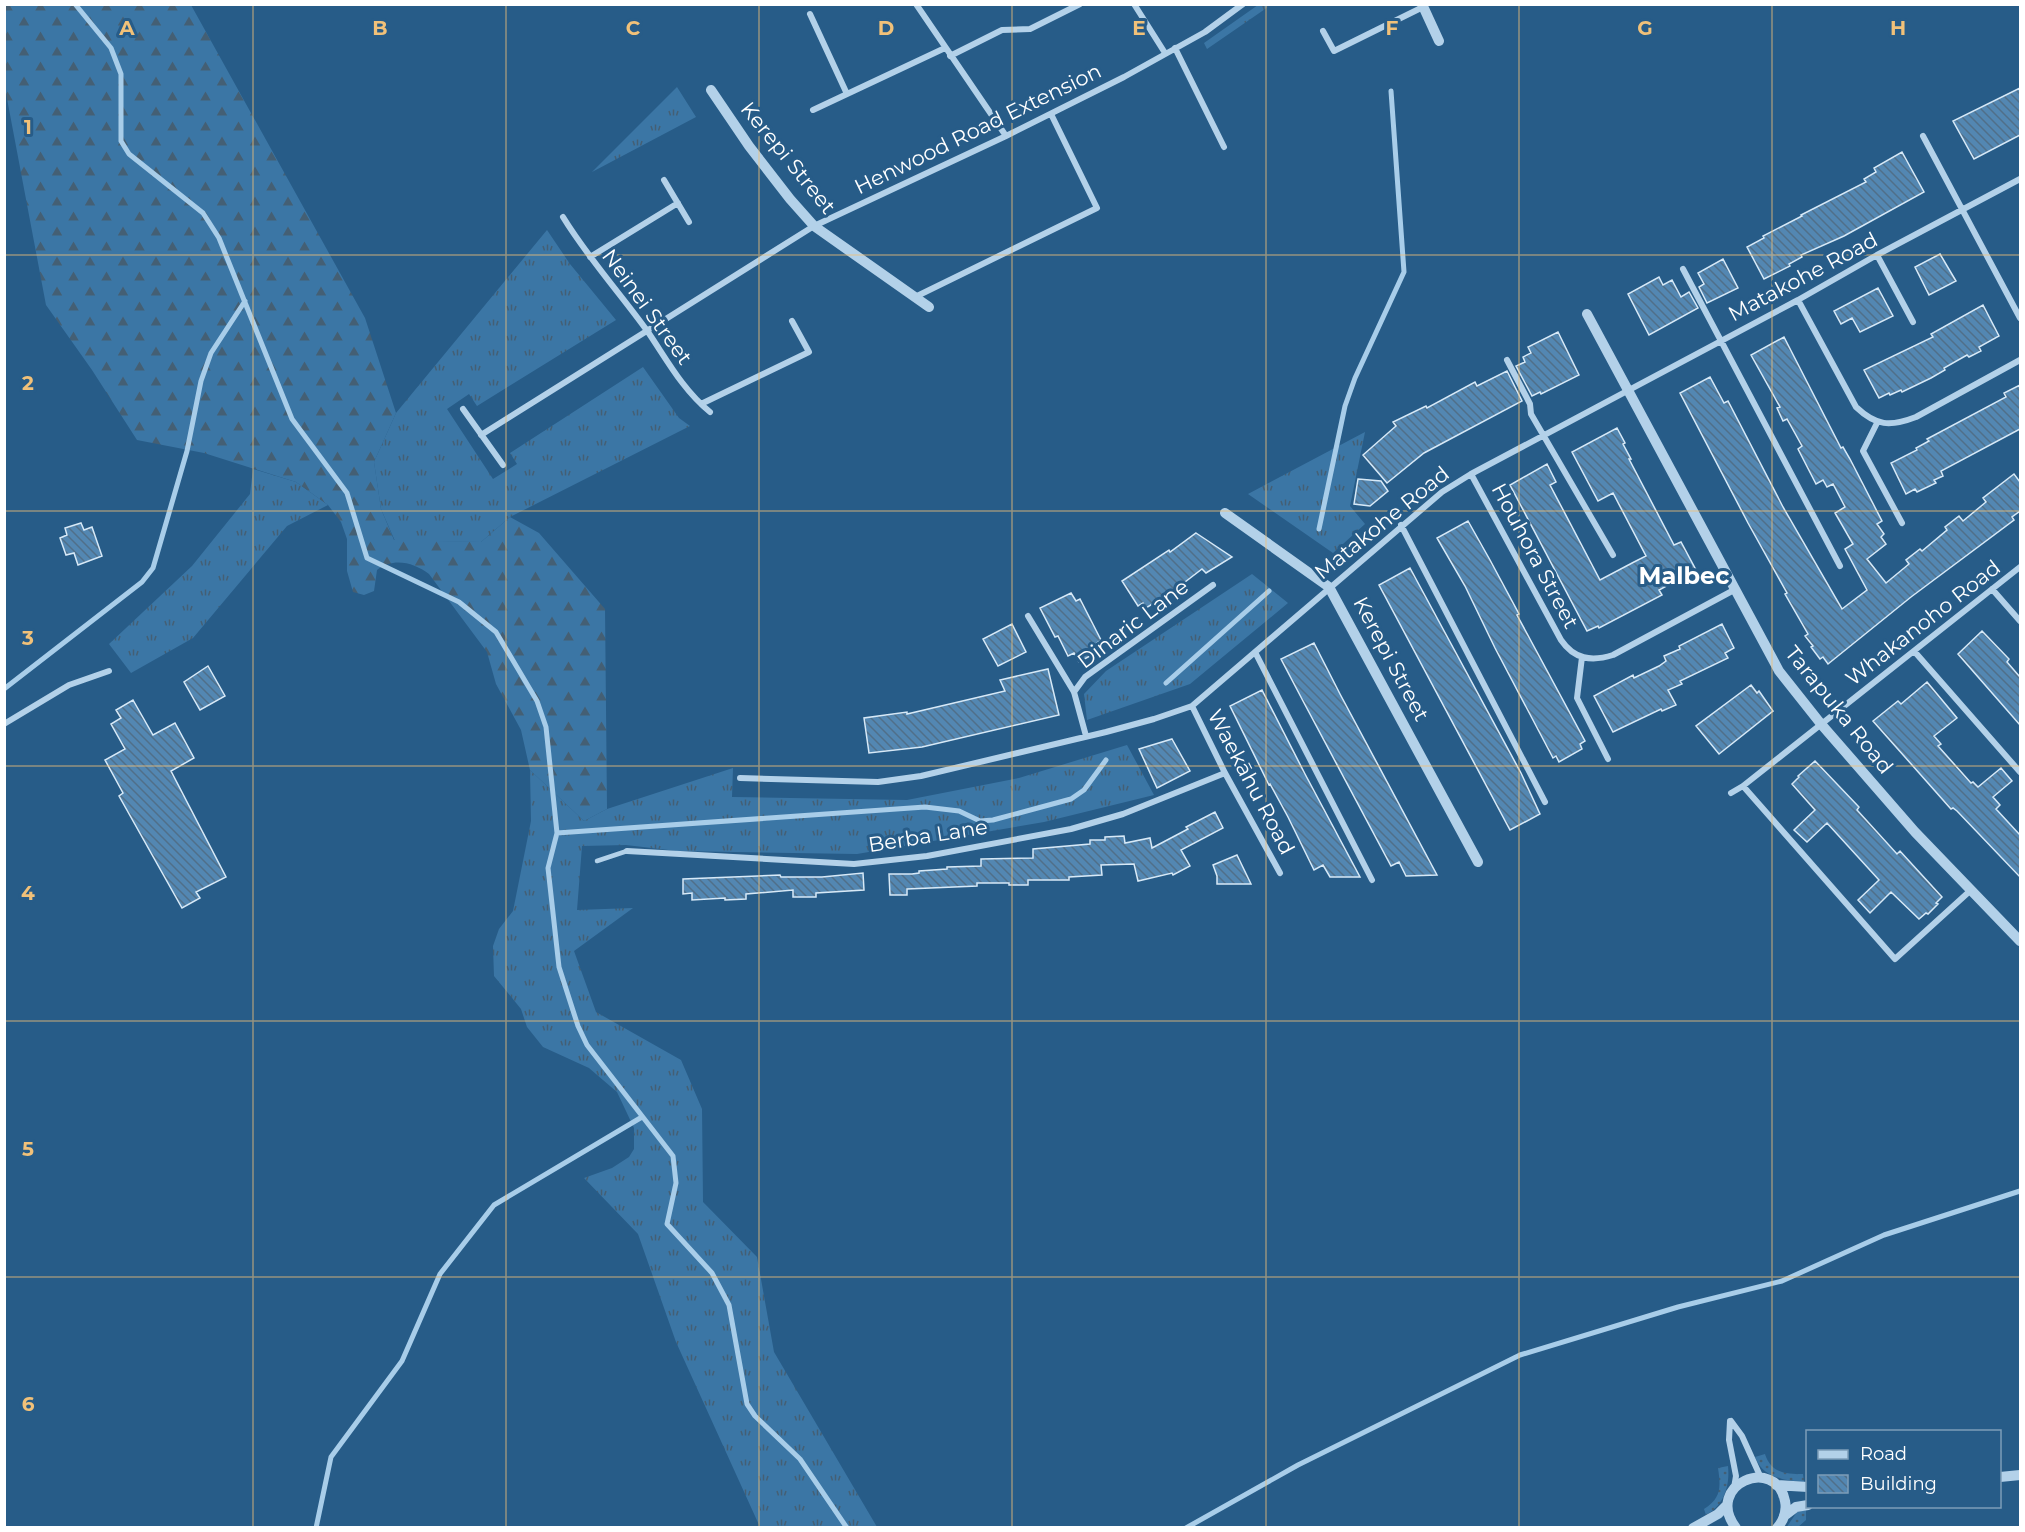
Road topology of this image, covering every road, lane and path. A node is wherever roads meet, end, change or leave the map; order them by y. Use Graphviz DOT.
graph roads {
  1 [pos="916,4"];
  2 [pos="1080,4"];
  3 [pos="1134,4"];
  4 [pos="1243,4"];
  5 [pos="1422,6"];
  6 [pos="810,14"];
  7 [pos="1323,31"];
  8 [pos="1439,41"];
  9 [pos="945,48"];
  10 [pos="1175,48"];
  11 [pos="1165,53"];
  12 [pos="950,56"];
  13 [pos="711,90"];
  14 [pos="847,94"];
  15 [pos="813,110"];
  16 [pos="1051,114"];
  17 [pos="1006,136"];
  18 [pos="1923,136"];
  19 [pos="1224,147"];
  20 [pos="2020,179"];
  21 [pos="664,180"];
  22 [pos="678,203"];
  23 [pos="1963,211"];
  24 [pos="563,217"];
  25 [pos="689,222"];
  26 [pos="814,226"];
  27 [pos="1877,255"];
  28 [pos="590,257"];
  29 [pos="1683,269"];
  30 [pos="915,297"];
  31 [pos="1798,300"];
  32 [pos="929,307"];
  33 [pos="1587,314"];
  34 [pos="2020,318"];
  35 [pos="792,321"];
  36 [pos="1913,322"];
  37 [pos="647,331"];
  38 [pos="1720,340"];
  39 [pos="1507,360"];
  40 [pos="2020,360"];
  41 [pos="1629,390"];
  42 [pos="700,404"];
  43 [pos="463,409"];
  44 [pos="710,412"];
  45 [pos="1877,423"];
  46 [pos="1545,434"];
  47 [pos="482,435"];
  48 [pos="503,465"];
  49 [pos="1471,474"];
  50 [pos="1225,513"];
  51 [pos="1902,523"];
  52 [pos="1401,525"];
  53 [pos="1613,555"];
  54 [pos="1840,566"];
  55 [pos="2020,567"];
  56 [pos="1213,585"];
  57 [pos="1329,587"];
  58 [pos="1734,590"];
  59 [pos="1992,590"];
  60 [pos="1028,616"];
  61 [pos="2020,621"];
  62 [pos="1914,651"];
  63 [pos="1255,652"];
  64 [pos="1582,657"];
  65 [pos="109,671"];
  66 [pos="1074,692"];
  67 [pos="1192,706"];
  68 [pos="4,724"];
  69 [pos="1821,724"];
  70 [pos="1086,736"];
  71 [pos="1608,759"];
  72 [pos="2020,772"];
  73 [pos="1225,773"];
  74 [pos="740,778"];
  75 [pos="1743,786"];
  76 [pos="1731,793"];
  77 [pos="1545,802"];
  78 [pos="627,851"];
  79 [pos="597,861"];
  80 [pos="1478,862"];
  81 [pos="1280,873"];
  82 [pos="1372,880"];
  83 [pos="1971,890"];
  84 [pos="2020,941"];
  85 [pos="2020,1475"];
  86 [pos="2001,1477"];
  87 [pos="1761,1478"];
  88 [pos="1776,1485"];
  89 [pos="1806,1487"];
  90 [pos="1734,1488"];
  91 [pos="1727,1505"];
  92 [pos="1806,1505"];
  93 [pos="1780,1524"];
  94 [pos="1692,1527"];
  95 [pos="1735,1527"];
  1 -- 9 [label="street"];
  2 -- 12 [label="street"];
  3 -- 11 [label="street"];
  4 -- 10 [label="street, Henwood Road Extension"];
  5 -- 7 [label="street"];
  5 -- 8 [label="street"];
  6 -- 14 [label="street"];
  9 -- 12 [label="street"];
  9 -- 14 [label="street"];
  10 -- 11 [label="street, Henwood Road Extension"];
  10 -- 19 [label="street"];
  11 -- 16 [label="street, Henwood Road Extension"];
  12 -- 17 [label="street"];
  13 -- 26 [label="street, Kerepi Street"];
  14 -- 15 [label="street"];
  16 -- 17 [label="street, Henwood Road Extension"];
  16 -- 30 [label="street"];
  17 -- 26 [label="street, Henwood Road Extension"];
  18 -- 23 [label="street"];
  20 -- 23 [label="street, Matakohe Road"];
  21 -- 22 [label="street"];
  22 -- 25 [label="street"];
  22 -- 28 [label="street"];
  23 -- 27 [label="street, Matakohe Road"];
  23 -- 34 [label="street"];
  24 -- 28 [label="street, Neinei Street"];
  26 -- 30 [label="street, Kerepi Street"];
  26 -- 37 [label="street, Henwood Road Extension"];
  27 -- 31 [label="street, Matakohe Road"];
  27 -- 36 [label="street"];
  28 -- 37 [label="street, Neinei Street"];
  29 -- 38 [label="street"];
  30 -- 32 [label="street, Kerepi Street"];
  31 -- 38 [label="street, Matakohe Road"];
  31 -- 45 [label="street"];
  33 -- 41 [label="street, Tarapuka Road"];
  35 -- 42 [label="street"];
  37 -- 42 [label="street, Neinei Street"];
  37 -- 47 [label="street, Henwood Road Extension"];
  38 -- 41 [label="street, Matakohe Road"];
  38 -- 54 [label="street"];
  39 -- 46 [label="street"];
  40 -- 45 [label="street"];
  41 -- 46 [label="street, Matakohe Road"];
  41 -- 58 [label="street, Tarapuka Road"];
  42 -- 44 [label="street, Neinei Street"];
  43 -- 47 [label="street"];
  45 -- 51 [label="street"];
  46 -- 49 [label="street, Matakohe Road"];
  46 -- 53 [label="street"];
  47 -- 48 [label="street"];
  49 -- 52 [label="street, Matakohe Road"];
  49 -- 64 [label="street, Houhora Street"];
  50 -- 57 [label="street, Kerepi Street"];
  52 -- 57 [label="street, Matakohe Road"];
  52 -- 77 [label="street"];
  55 -- 59 [label="street, Whakanoho Road"];
  56 -- 66 [label="street, Dinaric Lane"];
  57 -- 63 [label="street, Matakohe Road"];
  57 -- 80 [label="street, Kerepi Street"];
  58 -- 64 [label="street, Houhora Street"];
  58 -- 69 [label="street, Tarapuka Road"];
  59 -- 61 [label="street"];
  59 -- 62 [label="street, Whakanoho Road"];
  60 -- 66 [label="street, Dinaric Lane"];
  62 -- 69 [label="street, Whakanoho Road"];
  62 -- 72 [label="street"];
  63 -- 67 [label="street, Matakohe Road"];
  63 -- 82 [label="street"];
  64 -- 71 [label="street"];
  65 -- 68 [label="street"];
  66 -- 70 [label="street, Dinaric Lane"];
  67 -- 70 [label="street, Matakohe Road"];
  67 -- 73 [label="street, Waekāhu Road"];
  69 -- 75 [label="street, Whakanoho Road"];
  69 -- 83 [label="street, Tarapuka Road"];
  70 -- 74 [label="street, Matakohe Road"];
  73 -- 78 [label="street, Berba Lane"];
  73 -- 81 [label="street, Waekāhu Road"];
  75 -- 76 [label="street, Whakanoho Road"];
  75 -- 83 [label="street"];
  78 -- 79 [label="lane"];
  83 -- 84 [label="street, Tarapuka Road"];
  85 -- 86 [label="street"];
  87 -- 88 [label="street"];
  87 -- 90 [label="street"];
  87 -- 90 [label="street"];
  88 -- 89 [label="street"];
  88 -- 93 [label="street"];
  90 -- 91 [label="street"];
  91 -- 94 [label="street"];
  91 -- 95 [label="street"];
  92 -- 93 [label="street"];
}
